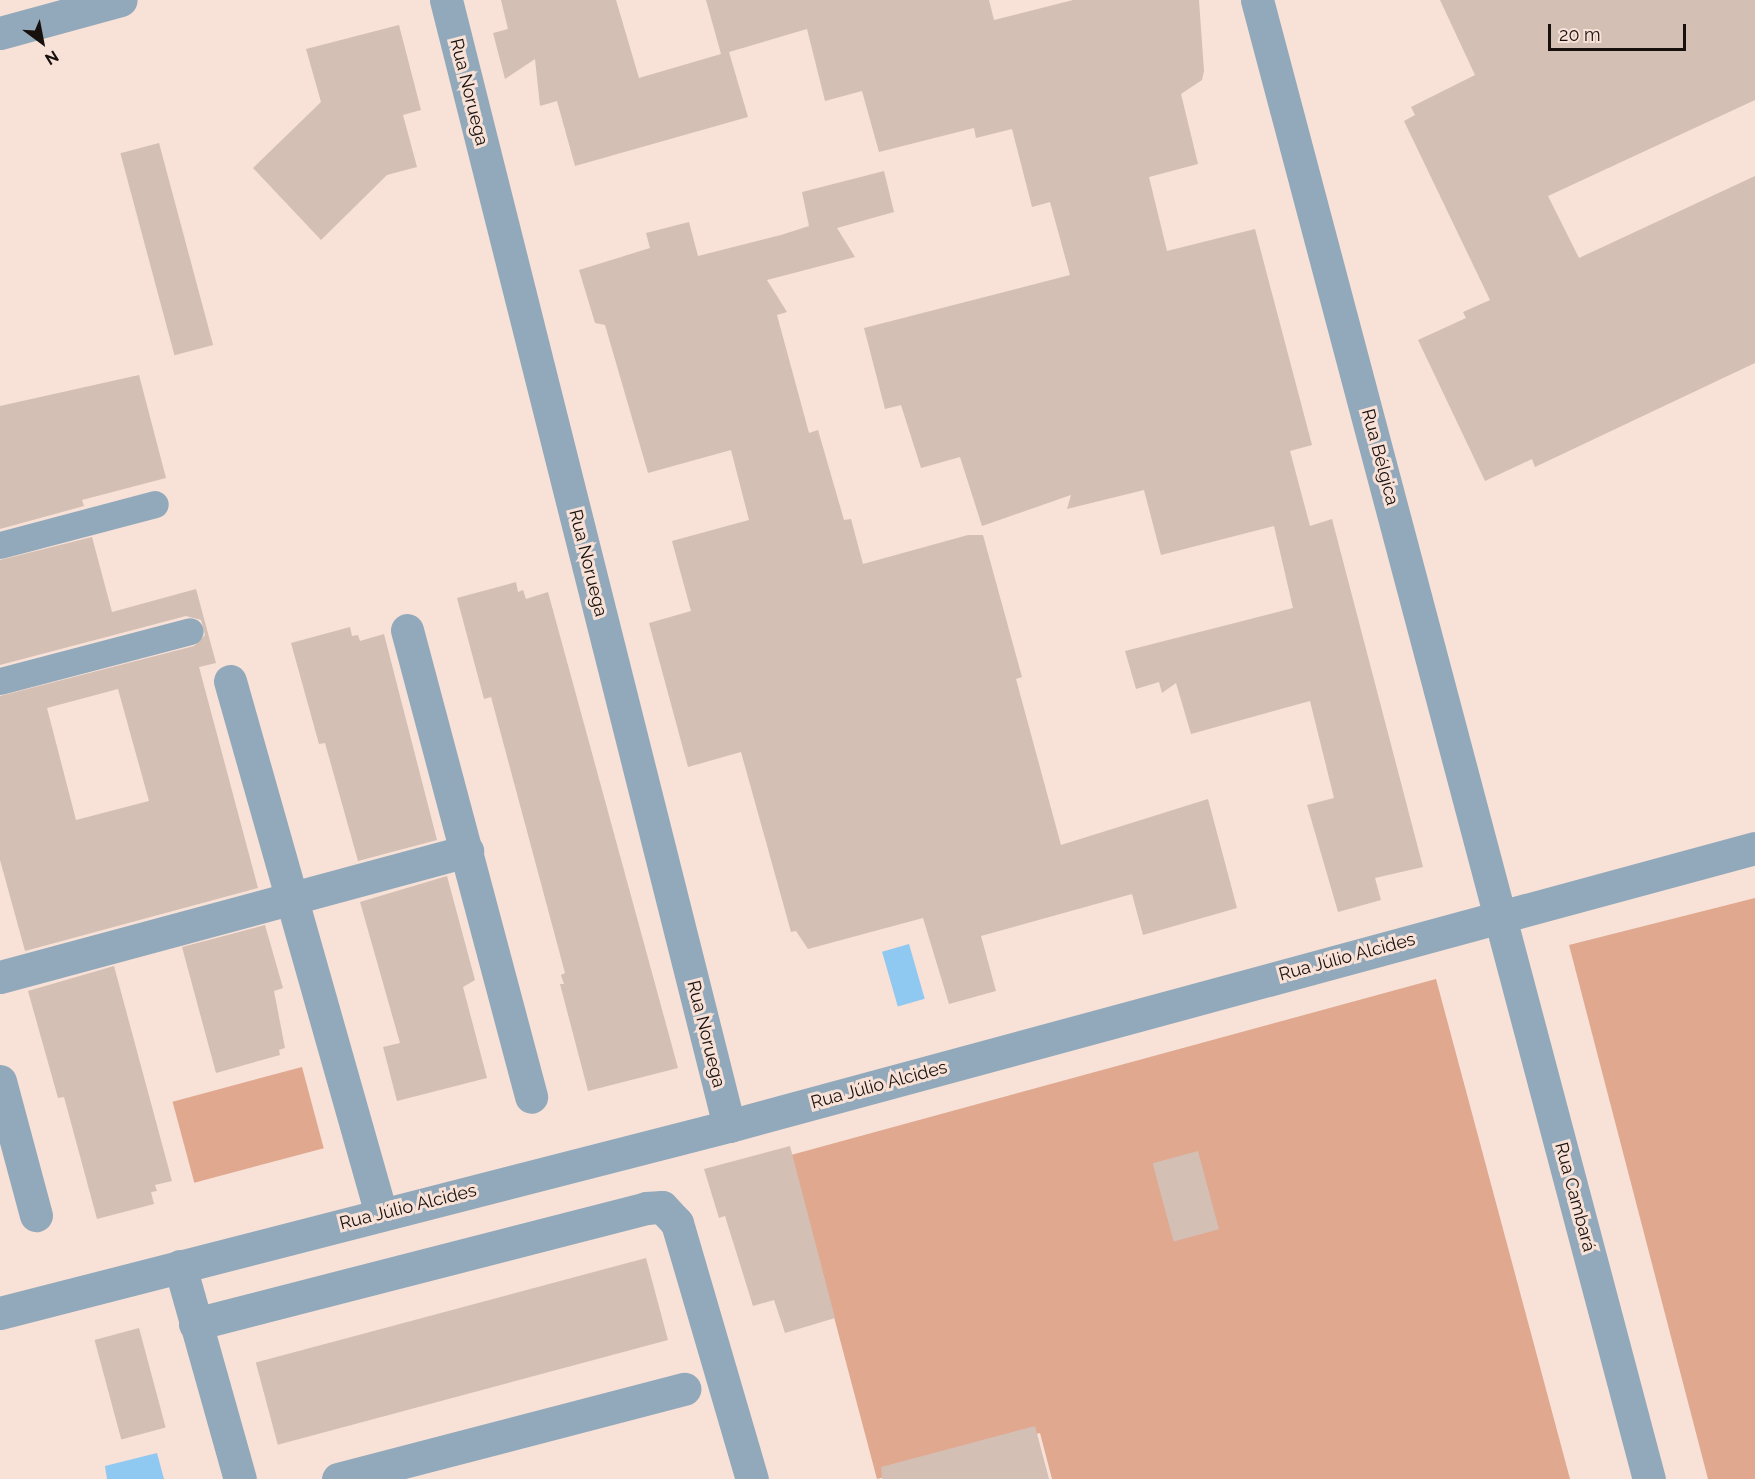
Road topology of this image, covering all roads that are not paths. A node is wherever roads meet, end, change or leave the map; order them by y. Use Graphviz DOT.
graph roads {
  1 [pos="121,0"];
  2 [pos="446,0"];
  3 [pos="1257,0"];
  4 [pos="0,33"];
  5 [pos="155,504"];
  6 [pos="0,545"];
  7 [pos="407,630"];
  8 [pos="190,631"];
  9 [pos="0,681"];
  10 [pos="230,681"];
  11 [pos="1755,848"];
  12 [pos="467,851"];
  13 [pos="290,899"];
  14 [pos="1501,915"];
  15 [pos="0,977"];
  16 [pos="0,1081"];
  17 [pos="531,1096"];
  18 [pos="729,1126"];
  19 [pos="381,1214"];
  20 [pos="36,1215"];
  21 [pos="180,1266"];
  22 [pos="0,1313"];
  23 [pos="195,1324"];
  24 [pos="684,1389"];
  25 [pos="240,1479"];
  26 [pos="338,1479"];
  27 [pos="752,1479"];
  28 [pos="1649,1479"];
  1 -- 4 [label="street"];
  2 -- 18 [label="street, Rua Noruega"];
  3 -- 14 [label="street, Rua Bélgica"];
  5 -- 6 [label="lane"];
  7 -- 12 [label="street"];
  8 -- 9 [label="lane"];
  10 -- 13 [label="street"];
  11 -- 14 [label="street, Rua Júlio Alcides"];
  12 -- 13 [label="street"];
  12 -- 17 [label="street"];
  13 -- 15 [label="street"];
  13 -- 19 [label="street"];
  14 -- 18 [label="street, Rua Júlio Alcides"];
  14 -- 28 [label="street, Rua Cambará"];
  16 -- 20 [label="street"];
  18 -- 19 [label="street, Rua Júlio Alcides"];
  19 -- 21 [label="street, Rua Júlio Alcides"];
  21 -- 22 [label="street, Rua Júlio Alcides"];
  21 -- 23 [label="street"];
  23 -- 25 [label="street"];
  23 -- 27 [label="street"];
  24 -- 26 [label="street"];
}
